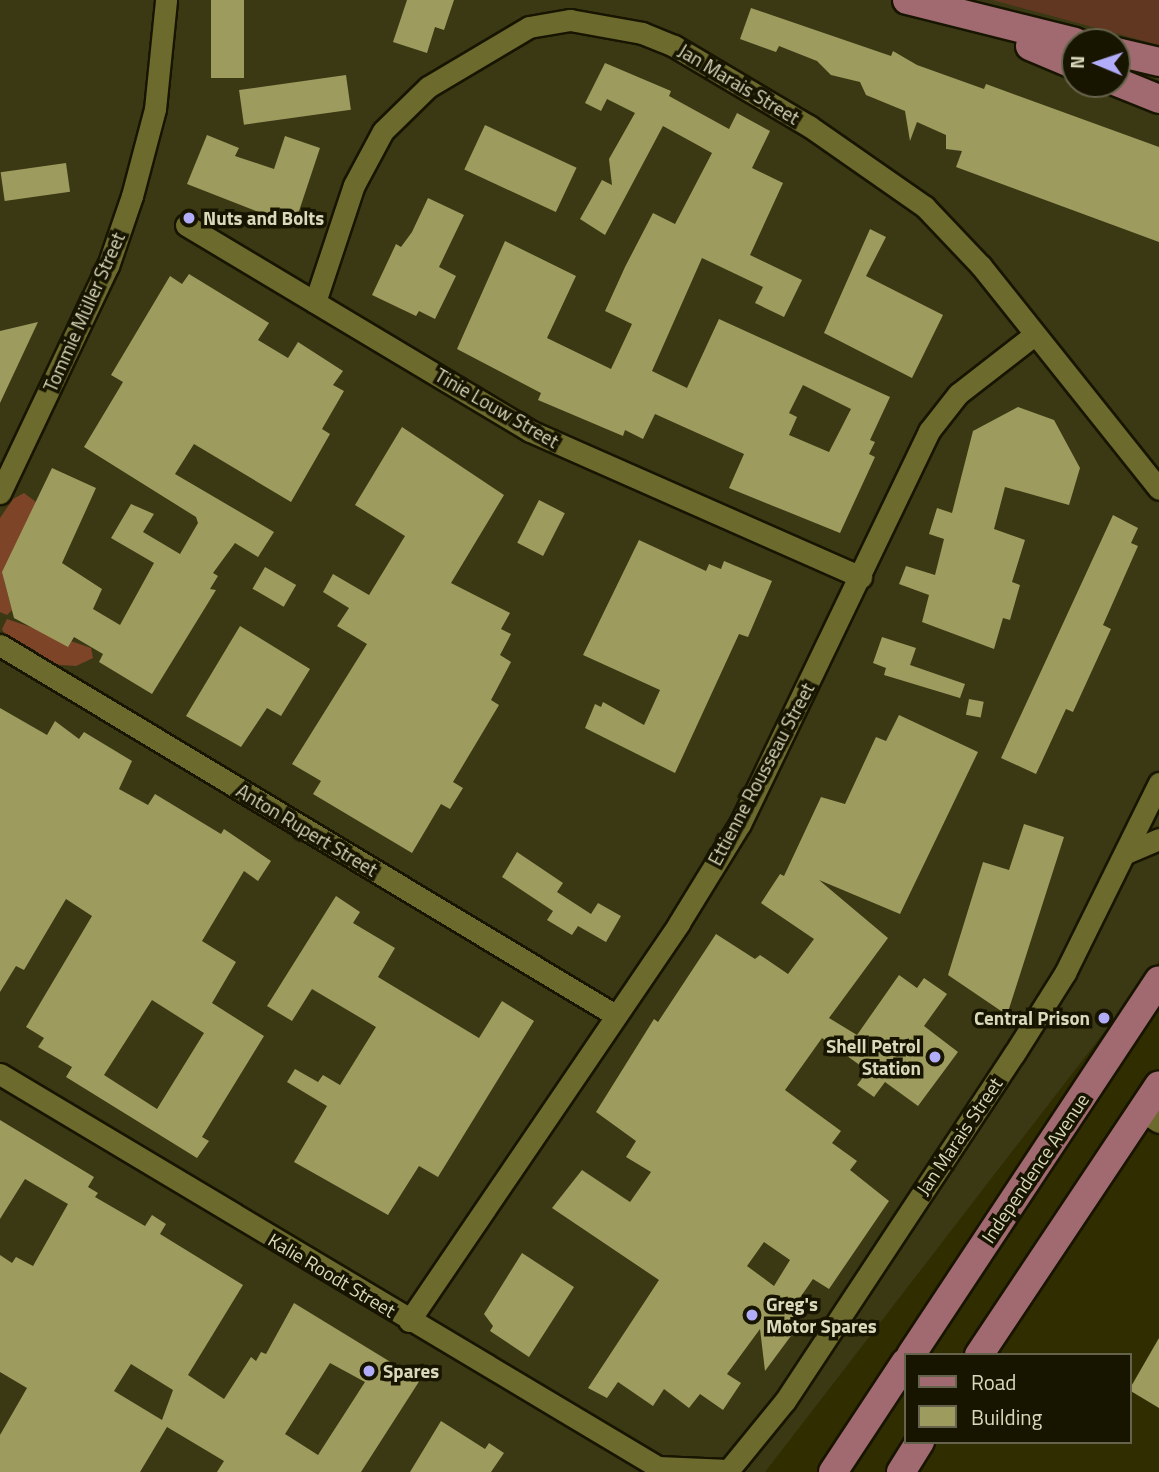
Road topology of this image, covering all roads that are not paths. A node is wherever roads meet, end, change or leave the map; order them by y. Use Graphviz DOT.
graph roads {
  1 [pos="166,0"];
  2 [pos="907,0"];
  3 [pos="946,12"];
  4 [pos="1061,39"];
  5 [pos="1131,55"];
  6 [pos="1061,59"];
  7 [pos="1159,62"];
  8 [pos="1131,88"];
  9 [pos="1159,99"];
  10 [pos="186,225"];
  11 [pos="315,302"];
  12 [pos="1034,335"];
  13 [pos="1159,489"];
  14 [pos="0,494"];
  15 [pos="861,577"];
  16 [pos="0,645"];
  17 [pos="1159,783"];
  18 [pos="1159,839"];
  19 [pos="1126,853"];
  20 [pos="1159,981"];
  21 [pos="615,1015"];
  22 [pos="0,1074"];
  23 [pos="1159,1085"];
  24 [pos="1151,1117"];
  25 [pos="409,1321"];
  26 [pos="912,1353"];
  27 [pos="980,1353"];
  28 [pos="904,1365"];
  29 [pos="919,1444"];
  30 [pos="662,1469"];
  31 [pos="728,1471"];
  32 [pos="833,1472"];
  33 [pos="901,1472"];
  1 -- 14 [label="street, Tommie Müller Street"];
  2 -- 3 [label="main road"];
  3 -- 4 [label="main road"];
  3 -- 6 [label="main road"];
  5 -- 7 [label="main road"];
  8 -- 9 [label="main road"];
  10 -- 11 [label="street, Tinie Louw Street"];
  11 -- 12 [label="street, Jan Marais Street"];
  11 -- 15 [label="street, Tinie Louw Street"];
  12 -- 13 [label="street, Jan Marais Street"];
  12 -- 15 [label="street, Ettienne Rousseau Street"];
  15 -- 21 [label="street, Ettienne Rousseau Street"];
  16 -- 21 [label="street, Anton Rupert Street"];
  17 -- 19 [label="street, Jan Marais Street"];
  18 -- 19 [label="street"];
  19 -- 31 [label="street, Jan Marais Street"];
  20 -- 26 [label="main road, Independence Avenue"];
  21 -- 25 [label="street, Ettienne Rousseau Street"];
  22 -- 25 [label="street, Kalie Roodt Street"];
  23 -- 24 [label="main road"];
  24 -- 27 [label="main road"];
  25 -- 30 [label="street, Kalie Roodt Street"];
  28 -- 32 [label="main road"];
  29 -- 33 [label="main road"];
  30 -- 31 [label="street, Jan Marais Street"];
}
